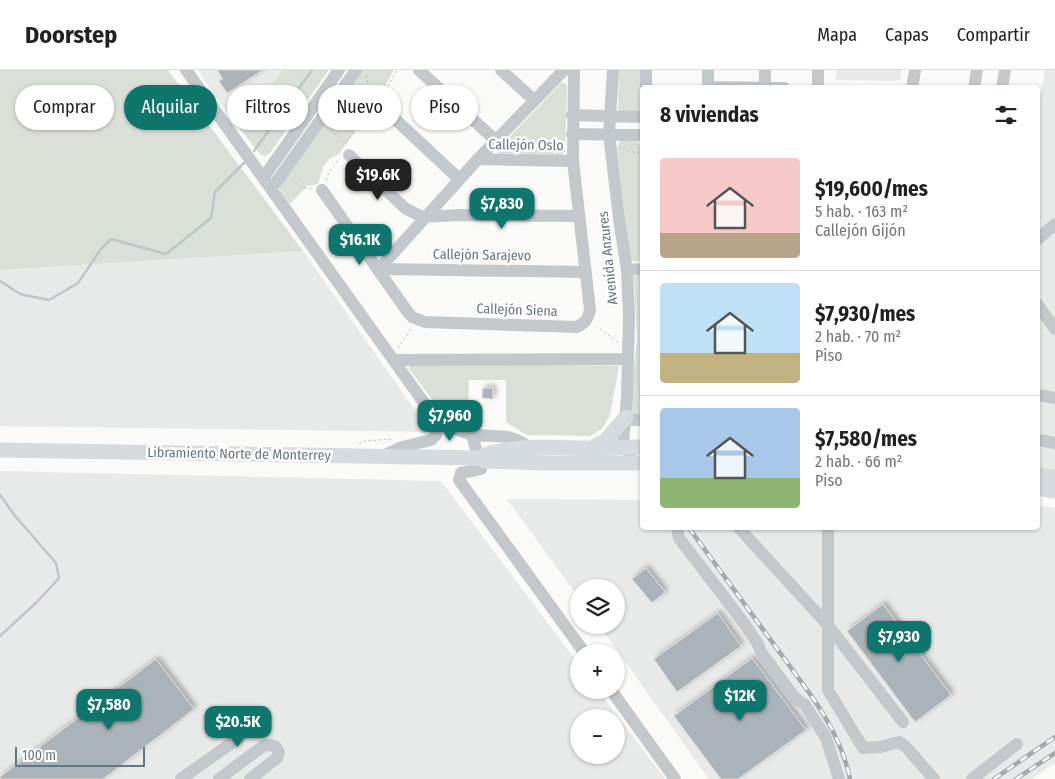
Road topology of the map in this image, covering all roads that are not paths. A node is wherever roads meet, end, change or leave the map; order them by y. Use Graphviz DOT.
graph roads {
  1 [pos="186,70"];
  2 [pos="339,70"];
  3 [pos="356,70"];
  4 [pos="419,70"];
  5 [pos="501,70"];
  6 [pos="564,70"];
  7 [pos="574,70"];
  8 [pos="613,70"];
  9 [pos="646,70"];
  10 [pos="708,70"];
  11 [pos="765,70"];
  12 [pos="818,70"];
  13 [pos="915,70"];
  14 [pos="978,70"];
  15 [pos="1005,70"];
  16 [pos="646,85"];
  17 [pos="708,85"];
  18 [pos="766,85"];
  19 [pos="818,85"];
  20 [pos="912,85"];
  21 [pos="975,85"];
  22 [pos="1002,85"];
  23 [pos="534,100"];
  24 [pos="572,115"];
  25 [pos="610,116"];
  26 [pos="640,117"];
  27 [pos="401,125"];
  28 [pos="572,134"];
  29 [pos="609,134"];
  30 [pos="640,135"];
  31 [pos="495,140"];
  32 [pos="349,154"];
  33 [pos="478,159"];
  34 [pos="573,160"];
  35 [pos="264,177"];
  36 [pos="459,179"];
  37 [pos="272,188"];
  38 [pos="322,190"];
  39 [pos="579,216"];
  40 [pos="424,217"];
  41 [pos="1055,224"];
  42 [pos="1040,237"];
  43 [pos="378,269"];
  44 [pos="640,269"];
  45 [pos="627,270"];
  46 [pos="586,272"];
  47 [pos="1040,307"];
  48 [pos="1055,329"];
  49 [pos="393,358"];
  50 [pos="628,359"];
  51 [pos="1040,395"];
  52 [pos="1055,398"];
  53 [pos="626,417"];
  54 [pos="640,420"];
  55 [pos="438,421"];
  56 [pos="472,434"];
  57 [pos="1040,440"];
  58 [pos="1055,443"];
  59 [pos="592,448"];
  60 [pos="530,449"];
  61 [pos="0,450"];
  62 [pos="639,452"];
  63 [pos="383,456"];
  64 [pos="481,456"];
  65 [pos="677,530"];
  66 [pos="741,530"];
  67 [pos="828,530"];
  68 [pos="827,624"];
  69 [pos="578,644"];
  70 [pos="617,699"];
  71 [pos="903,722"];
  72 [pos="240,737"];
  73 [pos="1017,744"];
  74 [pos="181,779"];
  75 [pos="219,779"];
  76 [pos="250,779"];
  77 [pos="675,779"];
  78 [pos="839,779"];
  79 [pos="934,779"];
  80 [pos="972,779"];
  1 -- 35 [label="street"];
  2 -- 35 [label="street"];
  3 -- 37 [label="street"];
  4 -- 31 [label="street"];
  5 -- 23 [label="street"];
  6 -- 23 [label="street"];
  7 -- 24 [label="street, Callejón Siena"];
  8 -- 25 [label="street, Avenida Anzures"];
  9 -- 16 [label="street"];
  10 -- 17 [label="street"];
  11 -- 18 [label="street"];
  12 -- 19 [label="street"];
  13 -- 20 [label="street"];
  14 -- 21 [label="street"];
  15 -- 22 [label="street"];
  23 -- 31 [label="street"];
  24 -- 25 [label="street"];
  24 -- 28 [label="street, Callejón Siena"];
  25 -- 26 [label="street"];
  25 -- 29 [label="street, Avenida Anzures"];
  27 -- 36 [label="street"];
  28 -- 29 [label="street"];
  28 -- 34 [label="street, Callejón Siena"];
  29 -- 30 [label="street"];
  29 -- 45 [label="street, Avenida Anzures"];
  31 -- 33 [label="street"];
  32 -- 40 [label="street"];
  33 -- 34 [label="street, Callejón Oslo"];
  33 -- 36 [label="street"];
  34 -- 39 [label="street, Callejón Siena"];
  35 -- 37 [label="street"];
  36 -- 40 [label="street"];
  37 -- 49 [label="street"];
  38 -- 43 [label="street"];
  39 -- 40 [label="street"];
  39 -- 46 [label="street, Callejón Siena"];
  40 -- 43 [label="street"];
  41 -- 42 [label="street"];
  43 -- 46 [label="street, Callejón Sarajevo"];
  43 -- 46 [label="street, Callejón Siena"];
  44 -- 45 [label="street"];
  45 -- 50 [label="street, Avenida Anzures"];
  47 -- 48 [label="street"];
  49 -- 50 [label="street"];
  49 -- 55 [label="street"];
  50 -- 53 [label="street, Avenida Anzures"];
  51 -- 52 [label="street"];
  53 -- 54 [label="street"];
  53 -- 59 [label="main road"];
  53 -- 62 [label="street, Avenida Anzures"];
  55 -- 56 [label="street"];
  55 -- 63 [label="street"];
  56 -- 60 [label="street"];
  56 -- 64 [label="street"];
  57 -- 58 [label="street"];
  59 -- 60 [label="main road"];
  59 -- 62 [label="main road"];
  60 -- 64 [label="main road"];
  61 -- 63 [label="main road, Libramiento Norte de Monterrey"];
  62 -- 64 [label="main road, Libramiento Norte de Monterrey"];
  62 -- 64 [label="main road, Libramiento Norte de Monterrey"];
  63 -- 64 [label="main road, Libramiento Norte de Monterrey"];
  64 -- 69 [label="street"];
  65 -- 78 [label="street"];
  66 -- 68 [label="street"];
  67 -- 68 [label="street"];
  68 -- 71 [label="street"];
  68 -- 79 [label="street"];
  70 -- 77 [label="street"];
  72 -- 74 [label="street"];
  73 -- 80 [label="street"];
  75 -- 76 [label="street"];
}
